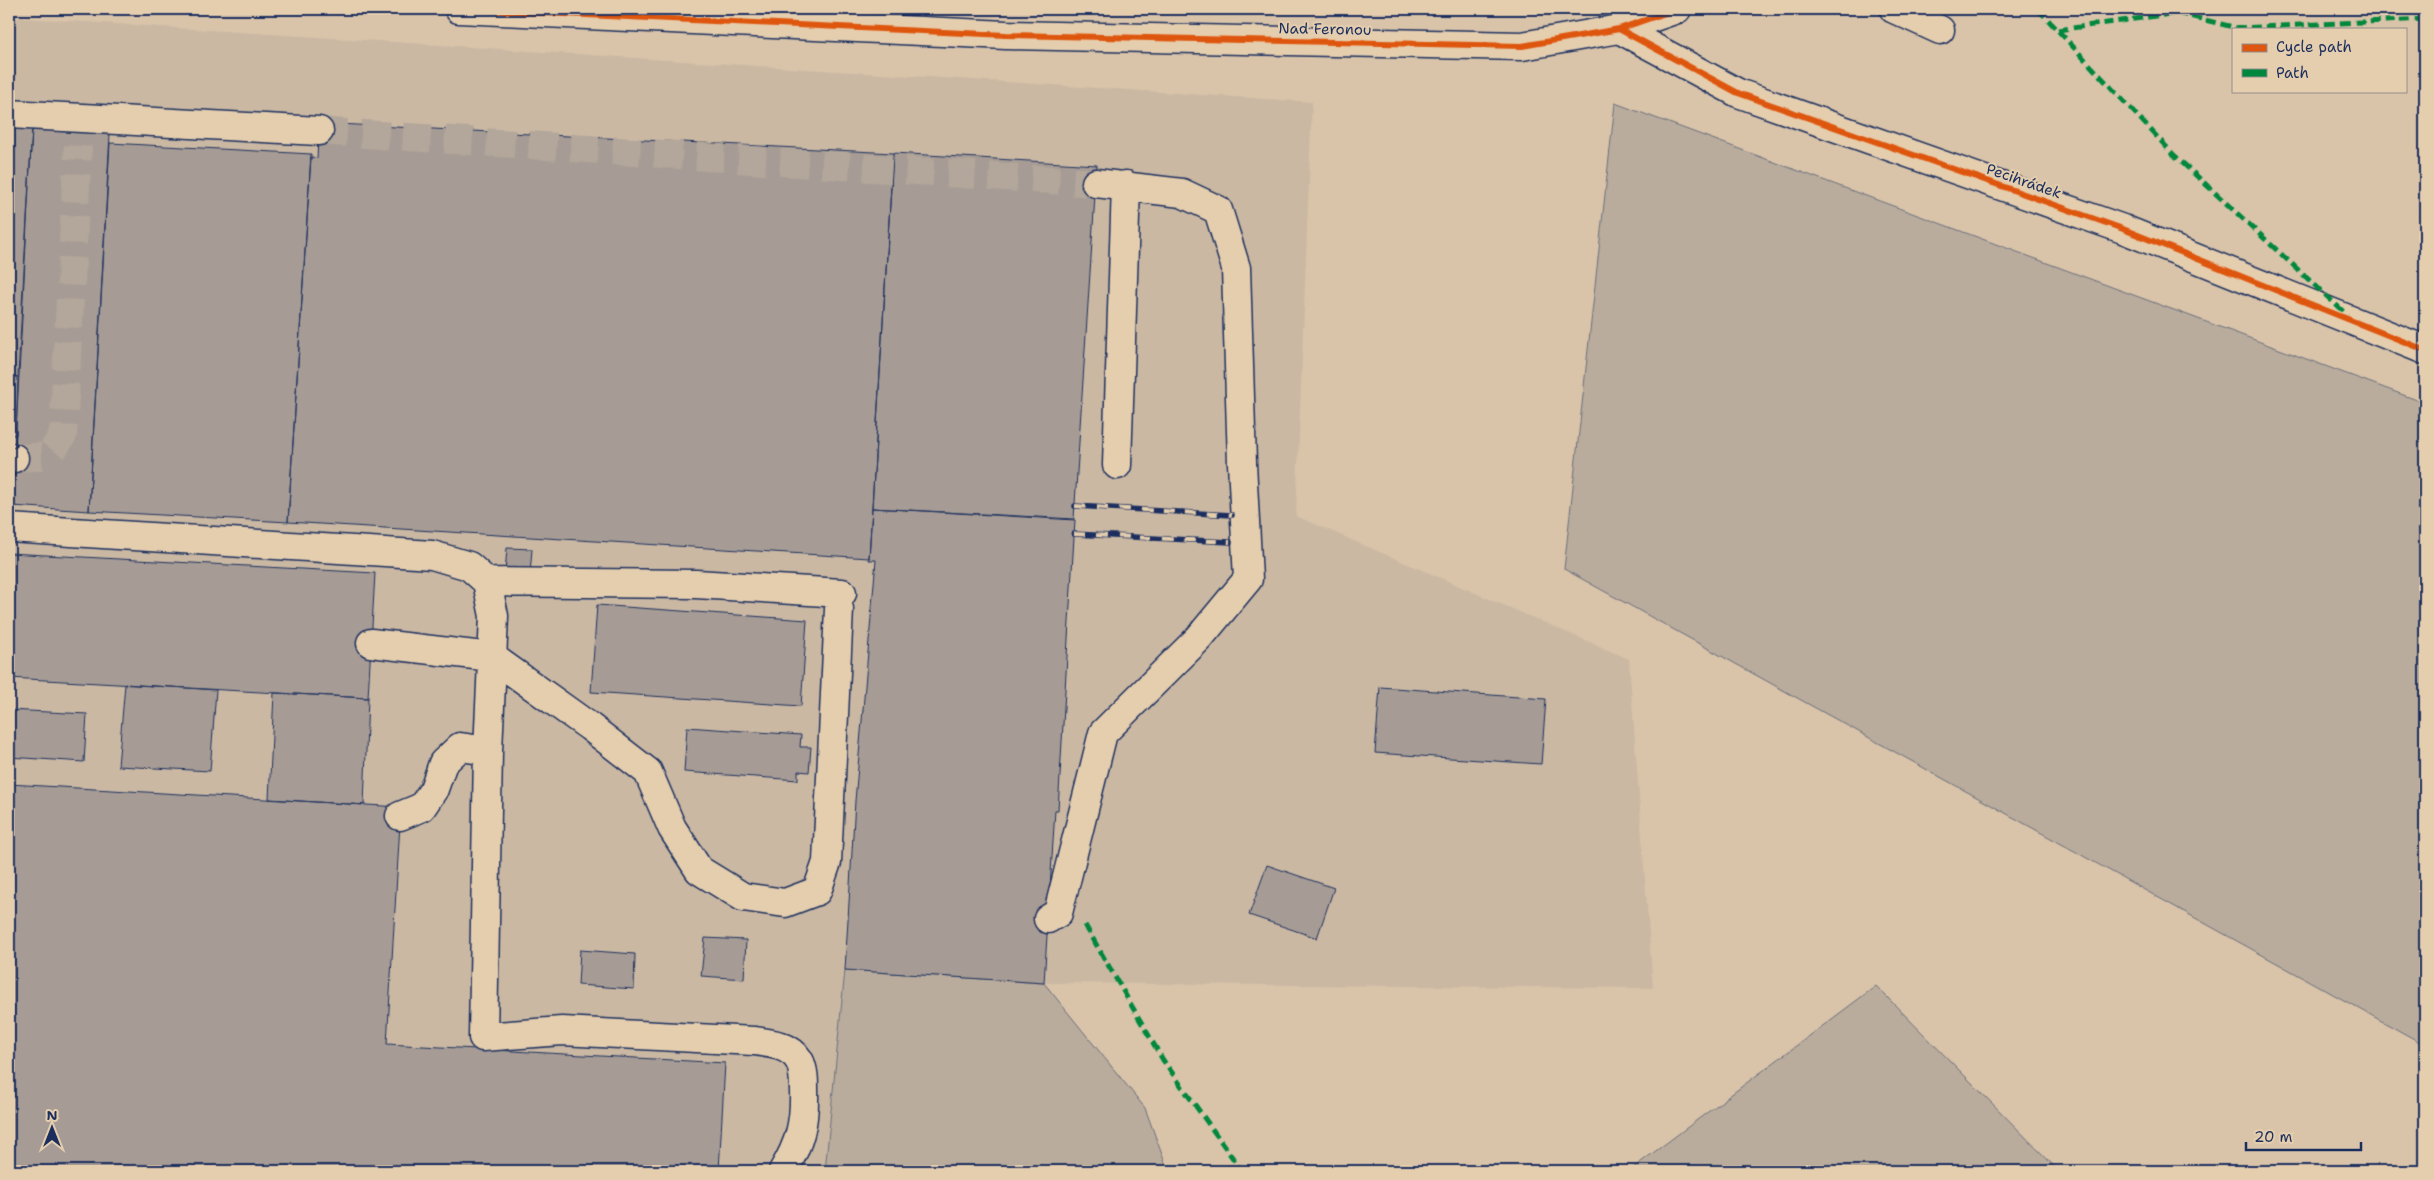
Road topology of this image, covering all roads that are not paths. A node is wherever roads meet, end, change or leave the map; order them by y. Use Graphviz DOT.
graph roads {
  1 [pos="459,9"];
  2 [pos="1678,9"];
  3 [pos="1894,9"];
  4 [pos="1619,29"];
  5 [pos="1940,30"];
  6 [pos="9,114"];
  7 [pos="319,131"];
  8 [pos="1096,183"];
  9 [pos="1126,185"];
  10 [pos="2425,350"];
  11 [pos="1117,465"];
  12 [pos="9,528"];
  13 [pos="487,582"];
  14 [pos="371,643"];
  15 [pos="492,657"];
  16 [pos="488,751"];
  17 [pos="400,816"];
  18 [pos="1048,919"];
  19 [pos="783,1171"];
  1 -- 4 [label="street, Nad Feronou"];
  2 -- 4 [label="street, Nad Feronou"];
  3 -- 5 [label="street"];
  4 -- 10 [label="street, Pecihrádek"];
  6 -- 7 [label="street"];
  8 -- 9 [label="street"];
  9 -- 11 [label="street"];
  9 -- 18 [label="street"];
  12 -- 13 [label="street"];
  13 -- 15 [label="street"];
  13 -- 15 [label="street"];
  14 -- 15 [label="street"];
  15 -- 16 [label="street"];
  16 -- 17 [label="street"];
  16 -- 19 [label="street"];
}
